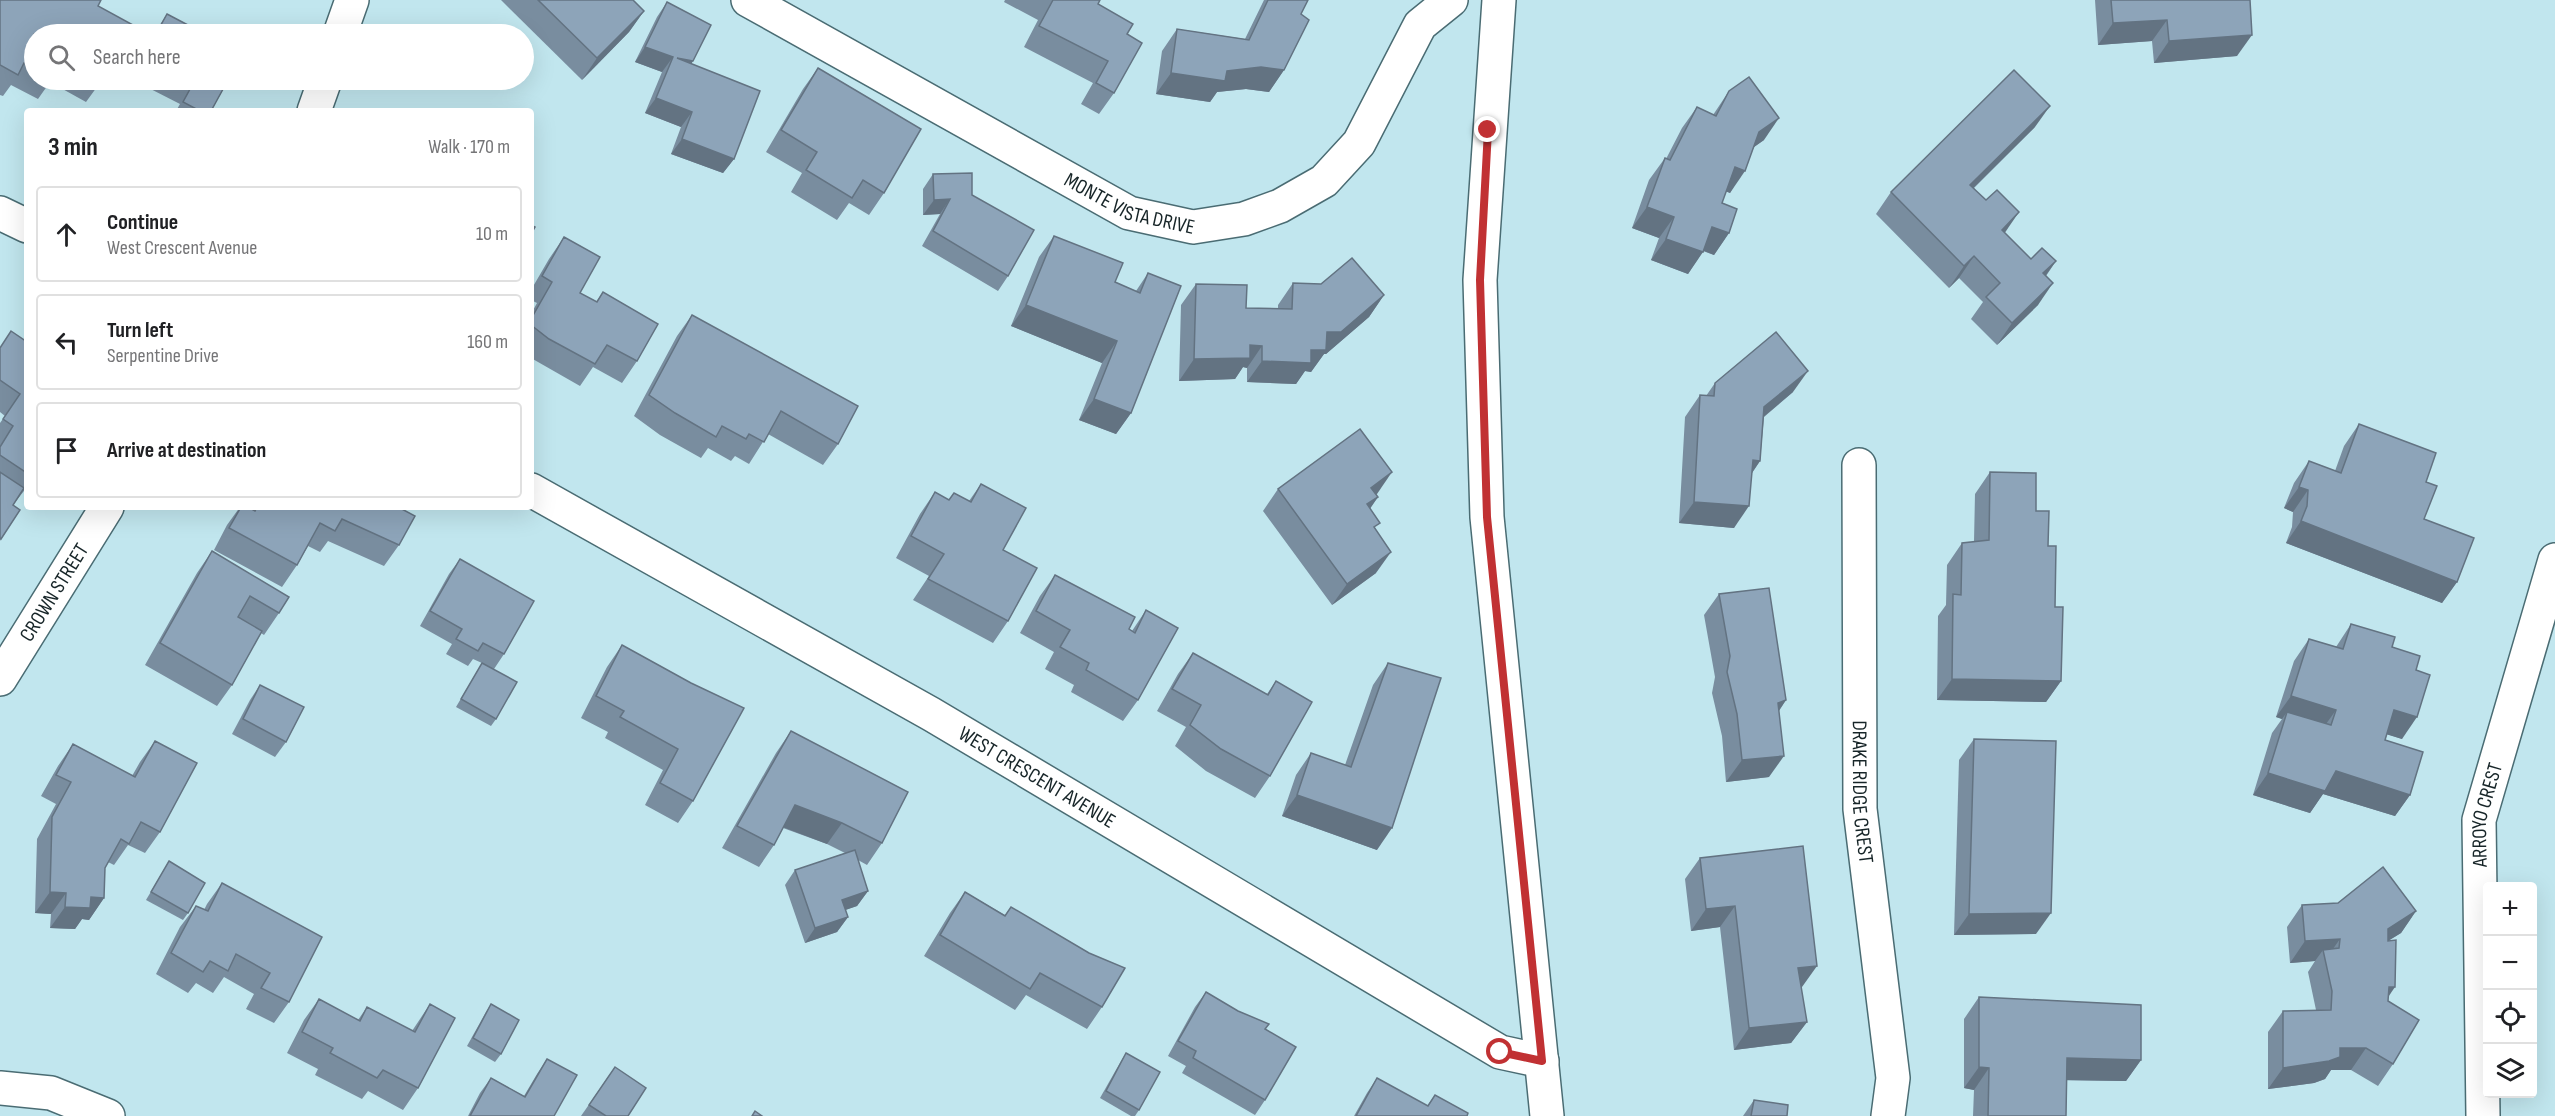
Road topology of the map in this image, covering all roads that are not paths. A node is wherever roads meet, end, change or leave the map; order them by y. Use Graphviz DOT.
graph roads {
  1 [pos="352,0"];
  2 [pos="748,0"];
  3 [pos="1451,0"];
  4 [pos="1492,2"];
  5 [pos="344,24"];
  6 [pos="321,90"];
  7 [pos="315,108"];
  8 [pos="0,213"];
  9 [pos="24,225"];
  10 [pos="1859,465"];
  11 [pos="534,492"];
  12 [pos="105,510"];
  13 [pos="2555,560"];
  14 [pos="0,679"];
  15 [pos="1542,1061"];
  16 [pos="0,1088"];
  17 [pos="108,1116"];
  18 [pos="1547,1116"];
  19 [pos="1888,1116"];
  20 [pos="2483,1116"];
  1 -- 5 [label="street"];
  2 -- 3 [label="street, MONTE VISTA DRIVE"];
  4 -- 15 [label="street"];
  6 -- 7 [label="street"];
  8 -- 9 [label="street"];
  10 -- 19 [label="street, DRAKE RIDGE CREST"];
  11 -- 15 [label="street, WEST CRESCENT AVENUE"];
  12 -- 14 [label="street, CROWN STREET"];
  13 -- 20 [label="street, ARROYO CREST"];
  15 -- 18 [label="street"];
  16 -- 17 [label="street"];
}
